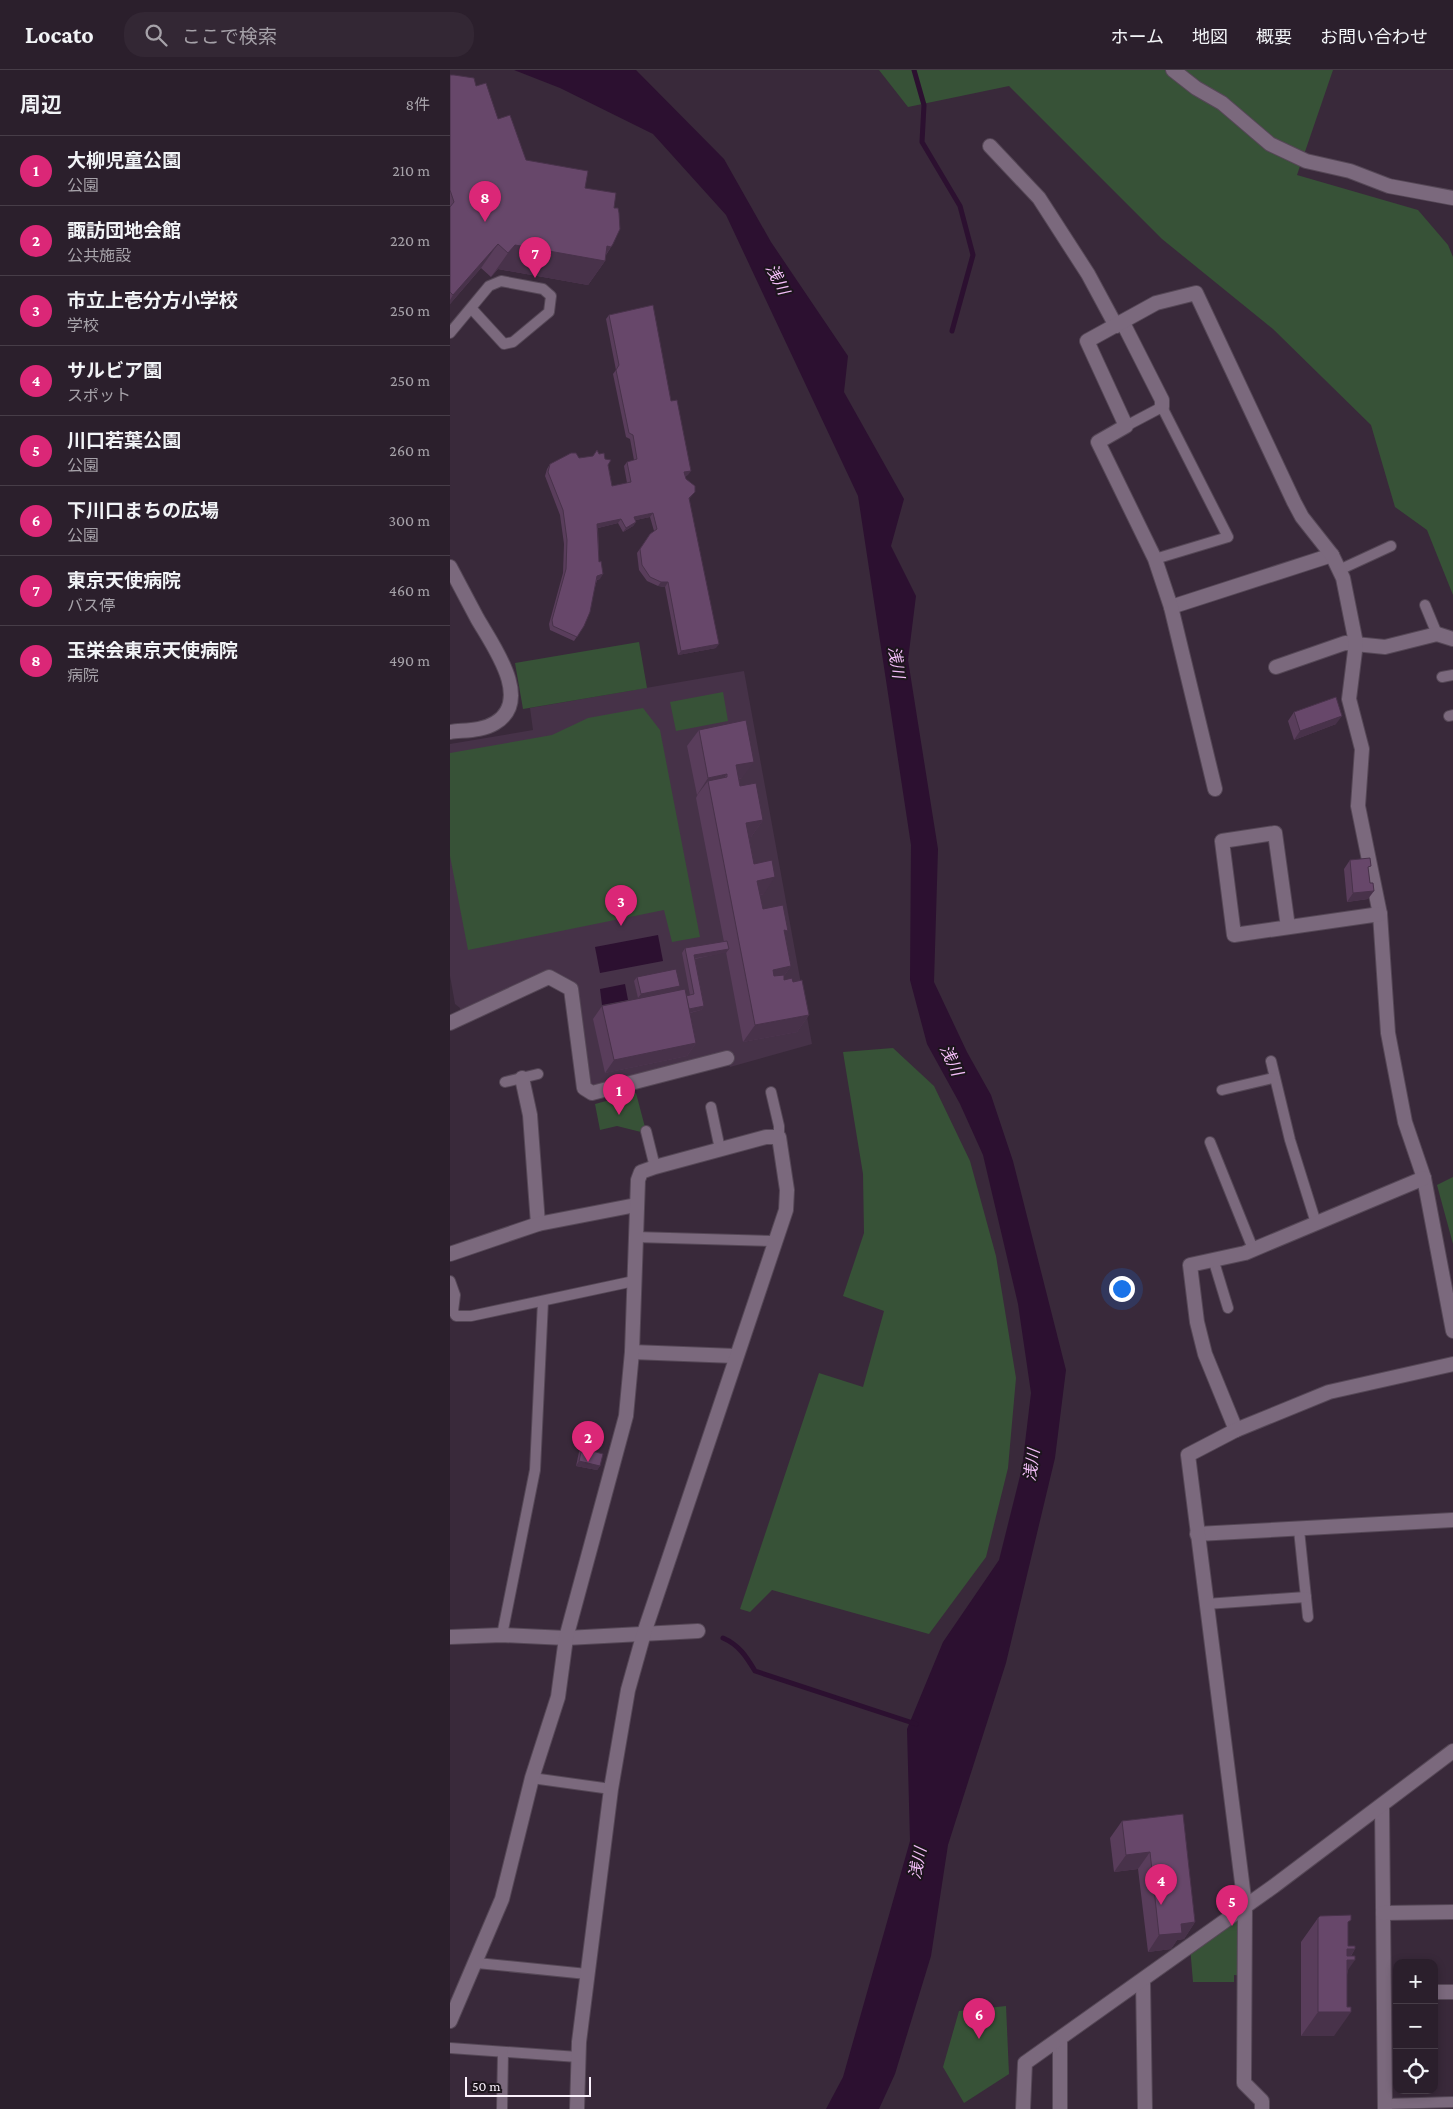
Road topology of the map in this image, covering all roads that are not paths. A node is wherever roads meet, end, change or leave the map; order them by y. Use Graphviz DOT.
graph roads {
  1 [pos="1173,70"];
  2 [pos="990,146"];
  3 [pos="1453,198"];
  4 [pos="471,308"];
  5 [pos="1119,325"];
  6 [pos="450,333"];
  7 [pos="1162,407"];
  8 [pos="1126,426"];
  9 [pos="1392,546"];
  10 [pos="1332,555"];
  11 [pos="1156,559"];
  12 [pos="450,567"];
  13 [pos="1339,570"];
  14 [pos="1425,605"];
  15 [pos="1170,607"];
  16 [pos="1436,634"];
  17 [pos="1453,639"];
  18 [pos="1356,643"];
  19 [pos="1276,667"];
  20 [pos="1453,674"];
  21 [pos="1442,677"];
  22 [pos="450,732"];
  23 [pos="1215,789"];
  24 [pos="1380,914"];
  25 [pos="1288,927"];
  26 [pos="450,1023"];
  27 [pos="727,1058"];
  28 [pos="1271,1061"];
  29 [pos="538,1074"];
  30 [pos="522,1078"];
  31 [pos="1274,1078"];
  32 [pos="505,1082"];
  33 [pos="1222,1090"];
  34 [pos="771,1092"];
  35 [pos="711,1107"];
  36 [pos="646,1131"];
  37 [pos="779,1138"];
  38 [pos="1210,1142"];
  39 [pos="720,1149"];
  40 [pos="655,1167"];
  41 [pos="1424,1178"];
  42 [pos="636,1205"];
  43 [pos="1316,1223"];
  44 [pos="538,1224"];
  45 [pos="635,1237"];
  46 [pos="774,1242"];
  47 [pos="1253,1248"];
  48 [pos="450,1254"];
  49 [pos="1214,1262"];
  50 [pos="450,1281"];
  51 [pos="634,1282"];
  52 [pos="543,1301"];
  53 [pos="1228,1308"];
  54 [pos="1453,1331"];
  55 [pos="632,1352"];
  56 [pos="735,1356"];
  57 [pos="1453,1364"];
  58 [pos="1236,1430"];
  59 [pos="1453,1520"];
  60 [pos="1299,1530"];
  61 [pos="1198,1534"];
  62 [pos="1306,1597"];
  63 [pos="1206,1604"];
  64 [pos="1308,1617"];
  65 [pos="698,1631"];
  66 [pos="644,1632"];
  67 [pos="502,1635"];
  68 [pos="450,1637"];
  69 [pos="566,1638"];
  70 [pos="1453,1752"];
  71 [pos="532,1778"];
  72 [pos="611,1789"];
  73 [pos="1382,1806"];
  74 [pos="1245,1906"];
  75 [pos="1453,1912"];
  76 [pos="1383,1913"];
  77 [pos="477,1963"];
  78 [pos="587,1974"];
  79 [pos="1143,1980"];
  80 [pos="1438,1992"];
  81 [pos="1453,1992"];
  82 [pos="1390,1993"];
  83 [pos="450,2021"];
  84 [pos="1060,2040"];
  85 [pos="450,2048"];
  86 [pos="502,2052"];
  87 [pos="578,2057"];
  88 [pos="1453,2102"];
  89 [pos="1385,2106"];
  90 [pos="502,2109"];
  91 [pos="577,2109"];
  92 [pos="1023,2109"];
  93 [pos="1060,2109"];
  94 [pos="1145,2109"];
  95 [pos="1262,2109"];
  1 -- 3 [label="street"];
  2 -- 5 [label="street"];
  4 -- 4 [label="lane"];
  4 -- 6 [label="lane"];
  5 -- 7 [label="street"];
  5 -- 8 [label="street"];
  5 -- 10 [label="street"];
  7 -- 8 [label="lane"];
  7 -- 11 [label="lane"];
  8 -- 11 [label="street"];
  9 -- 13 [label="lane"];
  10 -- 13 [label="street"];
  10 -- 15 [label="street"];
  11 -- 15 [label="street"];
  12 -- 22 [label="street"];
  13 -- 18 [label="street"];
  14 -- 16 [label="lane"];
  15 -- 23 [label="street"];
  16 -- 17 [label="street"];
  16 -- 18 [label="street"];
  18 -- 19 [label="street"];
  18 -- 24 [label="street"];
  20 -- 21 [label="lane"];
  24 -- 25 [label="street"];
  24 -- 41 [label="street"];
  25 -- 25 [label="street"];
  26 -- 27 [label="street"];
  28 -- 31 [label="lane"];
  29 -- 30 [label="lane"];
  30 -- 32 [label="lane"];
  30 -- 44 [label="street"];
  31 -- 33 [label="lane"];
  31 -- 43 [label="lane"];
  34 -- 37 [label="lane"];
  35 -- 39 [label="lane"];
  36 -- 40 [label="lane"];
  37 -- 39 [label="street"];
  37 -- 46 [label="street"];
  38 -- 47 [label="lane"];
  39 -- 40 [label="street"];
  40 -- 42 [label="street"];
  41 -- 43 [label="street"];
  41 -- 54 [label="street"];
  42 -- 44 [label="street"];
  42 -- 45 [label="street"];
  43 -- 47 [label="street"];
  44 -- 48 [label="street"];
  45 -- 46 [label="lane"];
  45 -- 51 [label="street"];
  46 -- 56 [label="street"];
  47 -- 49 [label="street"];
  49 -- 53 [label="lane"];
  49 -- 58 [label="street"];
  50 -- 52 [label="lane"];
  51 -- 52 [label="lane"];
  51 -- 55 [label="street"];
  52 -- 67 [label="lane"];
  55 -- 56 [label="street"];
  55 -- 69 [label="street"];
  56 -- 66 [label="street"];
  57 -- 58 [label="street"];
  58 -- 61 [label="street"];
  59 -- 60 [label="street"];
  60 -- 61 [label="street"];
  60 -- 62 [label="lane"];
  61 -- 63 [label="street"];
  62 -- 63 [label="lane"];
  62 -- 64 [label="lane"];
  63 -- 74 [label="street"];
  65 -- 66 [label="street"];
  66 -- 69 [label="street"];
  66 -- 72 [label="street"];
  67 -- 68 [label="street"];
  67 -- 69 [label="street"];
  69 -- 71 [label="street"];
  70 -- 73 [label="street"];
  71 -- 72 [label="lane"];
  71 -- 77 [label="street"];
  72 -- 78 [label="street"];
  73 -- 74 [label="street"];
  73 -- 76 [label="street"];
  74 -- 79 [label="street"];
  74 -- 95 [label="street"];
  75 -- 76 [label="street"];
  76 -- 82 [label="street"];
  77 -- 78 [label="lane"];
  77 -- 83 [label="street"];
  78 -- 87 [label="street"];
  79 -- 84 [label="street"];
  79 -- 94 [label="street"];
  80 -- 81 [label="street"];
  82 -- 89 [label="street"];
  84 -- 92 [label="street"];
  84 -- 93 [label="street"];
  85 -- 86 [label="lane"];
  86 -- 87 [label="lane"];
  86 -- 90 [label="lane"];
  87 -- 91 [label="street"];
  88 -- 89 [label="lane"];
}
